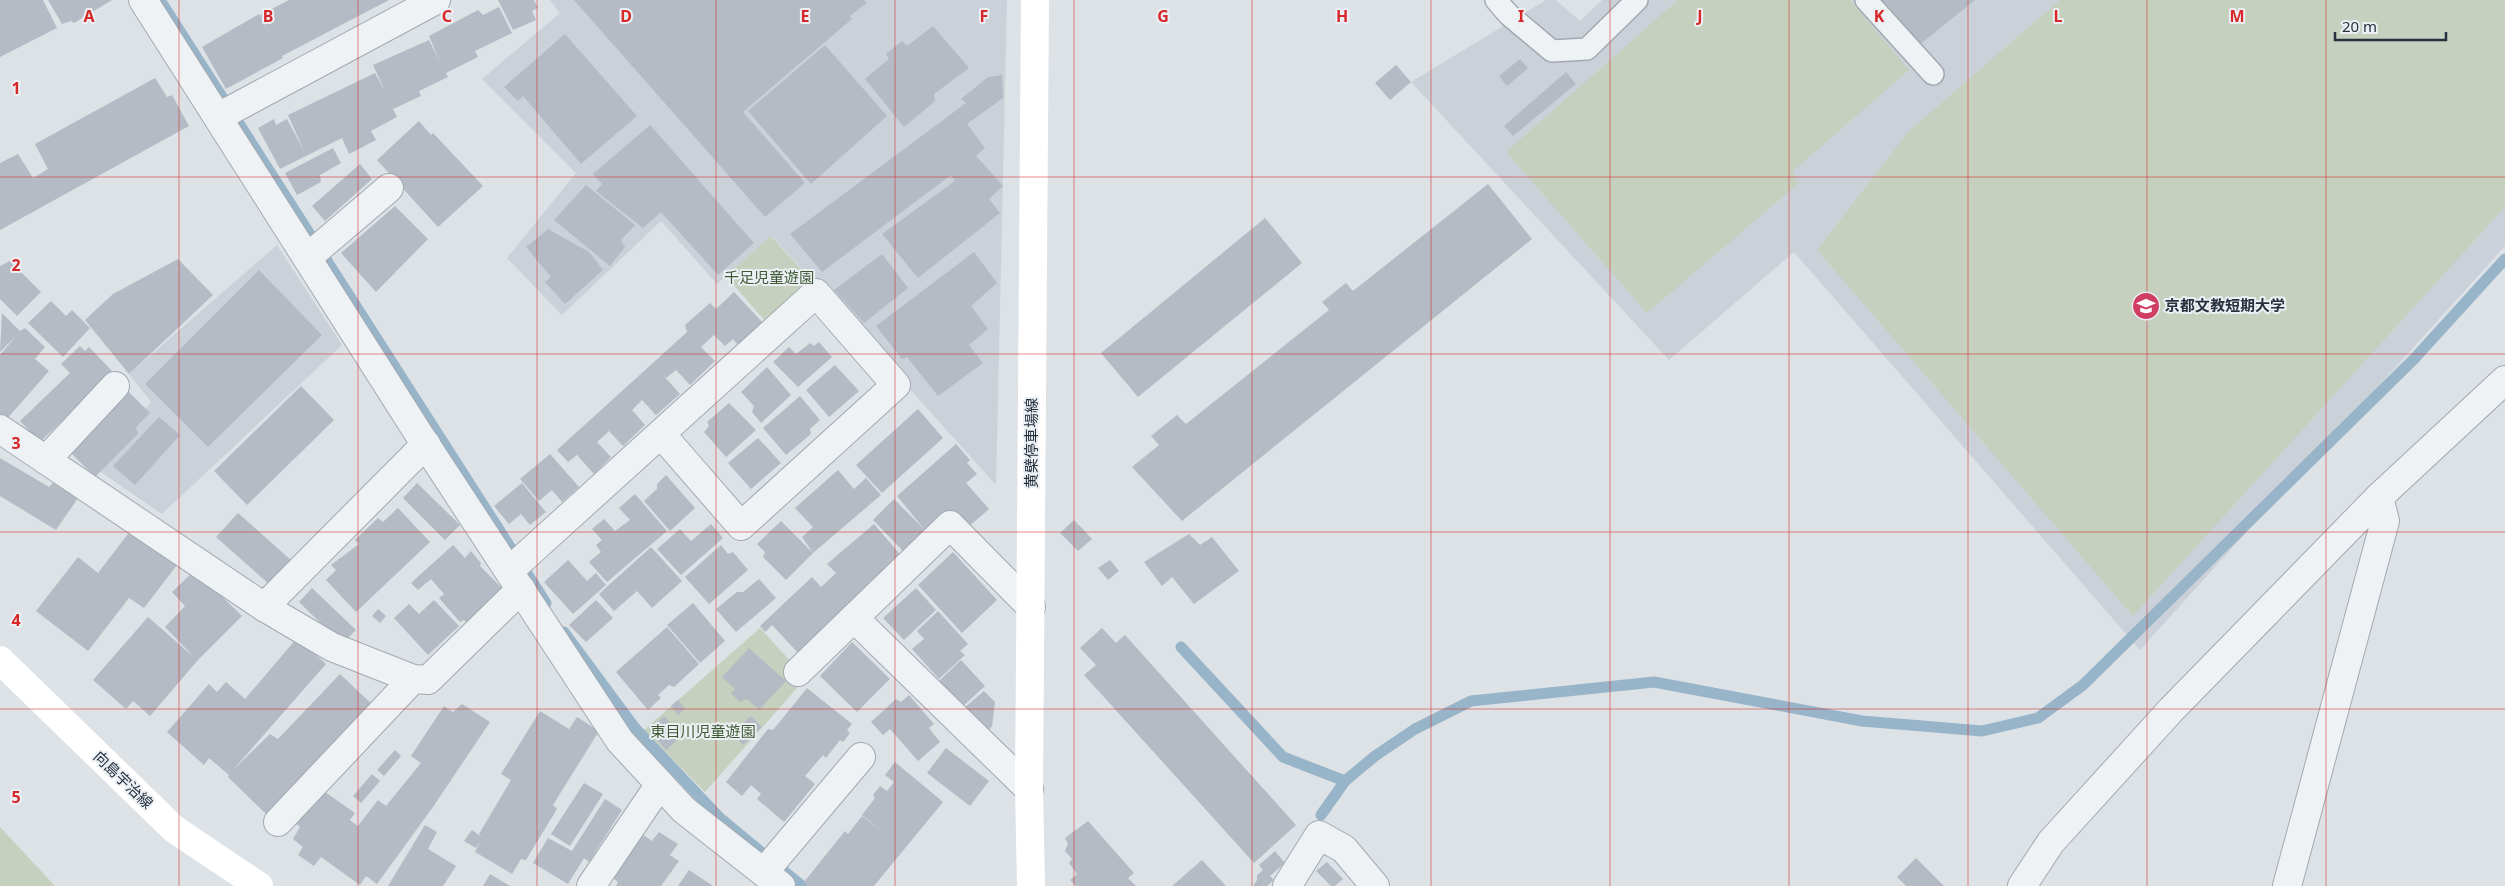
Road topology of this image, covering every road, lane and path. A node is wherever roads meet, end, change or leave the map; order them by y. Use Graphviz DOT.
graph roads {
  1 [pos="143,0"];
  2 [pos="436,0"];
  3 [pos="1035,0"];
  4 [pos="1496,0"];
  5 [pos="1637,0"];
  6 [pos="1866,0"];
  7 [pos="1933,74"];
  8 [pos="219,116"];
  9 [pos="389,188"];
  10 [pos="308,257"];
  11 [pos="2505,380"];
  12 [pos="115,386"];
  13 [pos="0,429"];
  14 [pos="661,434"];
  15 [pos="426,444"];
  16 [pos="46,460"];
  17 [pos="2379,497"];
  18 [pos="514,577"];
  19 [pos="264,607"];
  20 [pos="1032,607"];
  21 [pos="854,618"];
  22 [pos="0,660"];
  23 [pos="798,672"];
  24 [pos="413,680"];
  25 [pos="861,757"];
  26 [pos="660,784"];
  27 [pos="1029,789"];
  28 [pos="278,822"];
  29 [pos="770,876"];
  30 [pos="1033,883"];
  31 [pos="259,886"];
  32 [pos="591,886"];
  33 [pos="1287,886"];
  34 [pos="1375,886"];
  35 [pos="2022,886"];
  36 [pos="2287,886"];
  1 -- 8 [label="street"];
  2 -- 8 [label="street"];
  3 -- 20 [label="main road, 黄檗停車場線"];
  4 -- 5 [label="lane"];
  6 -- 7 [label="lane"];
  8 -- 10 [label="street"];
  9 -- 10 [label="street"];
  10 -- 15 [label="street"];
  11 -- 17 [label="street"];
  12 -- 16 [label="street"];
  13 -- 16 [label="street"];
  14 -- 14 [label="street"];
  14 -- 18 [label="street"];
  15 -- 18 [label="street"];
  15 -- 19 [label="street"];
  16 -- 19 [label="street"];
  17 -- 35 [label="street"];
  17 -- 36 [label="street"];
  18 -- 24 [label="street"];
  18 -- 26 [label="street"];
  19 -- 24 [label="street"];
  20 -- 21 [label="street"];
  20 -- 27 [label="main road, 黄檗停車場線"];
  21 -- 23 [label="street"];
  21 -- 27 [label="street"];
  22 -- 31 [label="main road, 向島宇治線"];
  24 -- 28 [label="street"];
  25 -- 29 [label="street"];
  26 -- 29 [label="street"];
  26 -- 32 [label="street"];
  27 -- 30 [label="main road, 黄檗停車場線"];
  33 -- 34 [label="street"];
}
